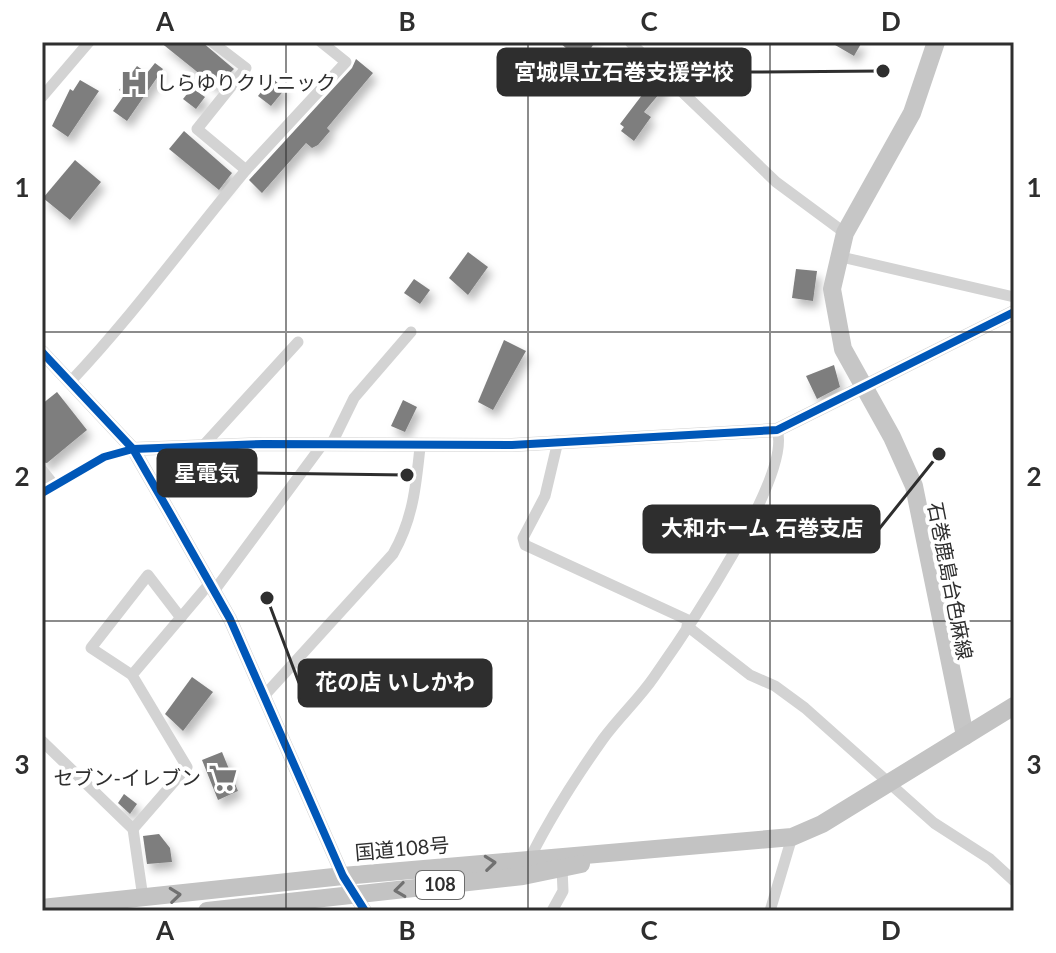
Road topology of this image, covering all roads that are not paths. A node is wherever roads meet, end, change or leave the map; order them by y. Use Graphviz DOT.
graph roads {
  1 [pos="89,42"];
  2 [pos="212,42"];
  3 [pos="321,42"];
  4 [pos="630,42"];
  5 [pos="936,42"];
  6 [pos="42,97"];
  7 [pos="246,170"];
  8 [pos="845,233"];
  9 [pos="837,256"];
  10 [pos="1014,297"];
  11 [pos="1014,312"];
  12 [pos="411,332"];
  13 [pos="298,342"];
  14 [pos="42,352"];
  15 [pos="71,381"];
  16 [pos="863,386"];
  17 [pos="777,430"];
  18 [pos="558,441"];
  19 [pos="327,445"];
  20 [pos="202,447"];
  21 [pos="420,447"];
  22 [pos="133,449"];
  23 [pos="42,470"];
  24 [pos="53,484"];
  25 [pos="42,493"];
  26 [pos="212,587"];
  27 [pos="181,618"];
  28 [pos="688,623"];
  29 [pos="132,675"];
  30 [pos="263,697"];
  31 [pos="1014,706"];
  32 [pos="965,736"];
  33 [pos="42,741"];
  34 [pos="886,784"];
  35 [pos="133,829"];
  36 [pos="792,837"];
  37 [pos="670,846"];
  38 [pos="530,858"];
  39 [pos="562,868"];
  40 [pos="343,876"];
  41 [pos="1014,881"];
  42 [pos="143,898"];
  43 [pos="360,903"];
  44 [pos="42,908"];
  45 [pos="207,911"];
  46 [pos="552,911"];
  47 [pos="770,911"];
  1 -- 6 [label="street"];
  2 -- 7 [label="street"];
  3 -- 7 [label="street"];
  4 -- 8 [label="street"];
  5 -- 8 [label="main road, 石巻鹿島台色麻線"];
  7 -- 15 [label="street"];
  8 -- 9 [label="main road, 石巻鹿島台色麻線"];
  9 -- 10 [label="street"];
  9 -- 16 [label="main road, 石巻鹿島台色麻線"];
  11 -- 16 [label="street"];
  12 -- 19 [label="street"];
  13 -- 20 [label="street"];
  14 -- 15 [label="street"];
  15 -- 22 [label="street"];
  16 -- 17 [label="street"];
  16 -- 32 [label="main road, 石巻鹿島台色麻線"];
  17 -- 18 [label="street"];
  17 -- 28 [label="street"];
  18 -- 21 [label="street"];
  18 -- 28 [label="street"];
  19 -- 20 [label="street"];
  19 -- 21 [label="street"];
  19 -- 26 [label="street"];
  20 -- 22 [label="street"];
  21 -- 30 [label="street"];
  22 -- 24 [label="street"];
  22 -- 26 [label="street"];
  23 -- 24 [label="street"];
  24 -- 25 [label="street"];
  26 -- 27 [label="street"];
  26 -- 30 [label="street"];
  27 -- 29 [label="street"];
  27 -- 29 [label="street"];
  28 -- 34 [label="street"];
  28 -- 38 [label="street"];
  29 -- 35 [label="street"];
  30 -- 40 [label="street"];
  31 -- 32 [label="highway, 国道108号 / 108"];
  32 -- 34 [label="highway, 国道108号 / 108"];
  33 -- 35 [label="street"];
  34 -- 36 [label="highway, 国道108号 / 108"];
  34 -- 41 [label="street"];
  35 -- 42 [label="street"];
  36 -- 37 [label="highway, 国道108号 / 108"];
  36 -- 47 [label="street"];
  37 -- 38 [label="highway, 国道108号 / 108"];
  37 -- 39 [label="highway, 国道108号 / 108"];
  40 -- 38 [label="highway, 国道108号 / 108, one-way"];
  39 -- 43 [label="highway, 国道108号 / 108, one-way"];
  39 -- 46 [label="street"];
  42 -- 40 [label="highway, 国道108号 / 108, one-way"];
  40 -- 43 [label="street"];
  42 -- 44 [label="highway, 国道108号 / 108"];
  43 -- 45 [label="highway, 国道108号 / 108"];
}
